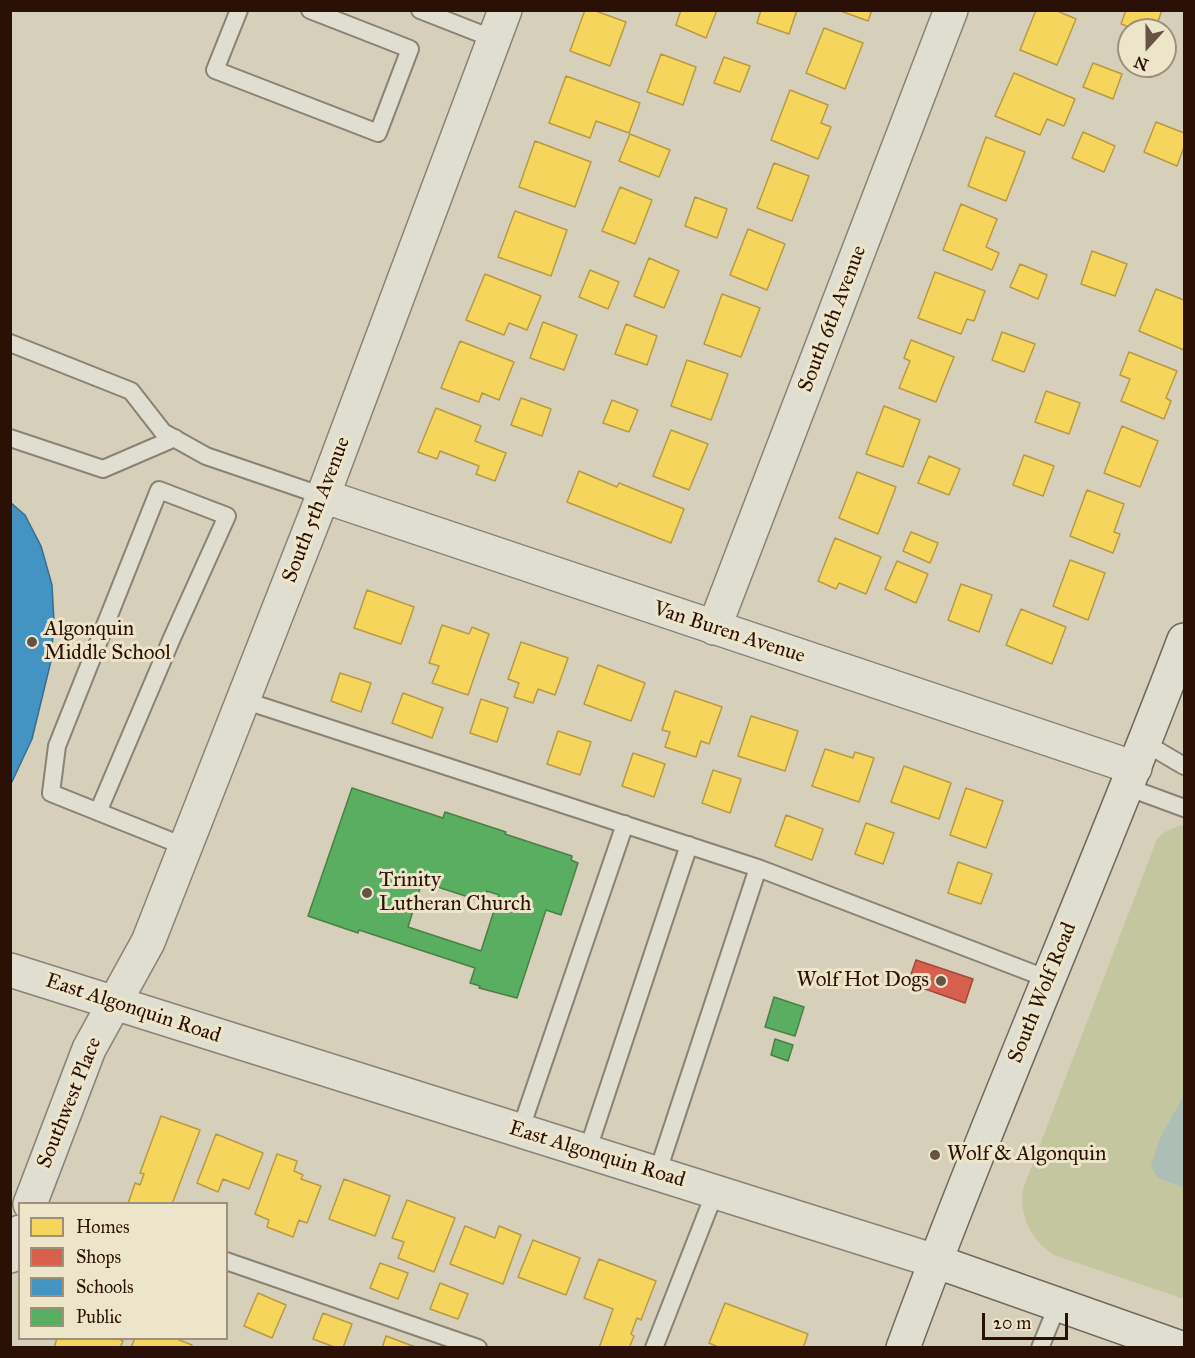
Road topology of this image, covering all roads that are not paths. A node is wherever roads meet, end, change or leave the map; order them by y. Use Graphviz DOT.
graph roads {
  1 [pos="239,10"];
  2 [pos="310,10"];
  3 [pos="420,10"];
  4 [pos="951,10"];
  5 [pos="500,25"];
  6 [pos="10,344"];
  7 [pos="10,438"];
  8 [pos="175,438"];
  9 [pos="323,496"];
  10 [pos="714,628"];
  11 [pos="1185,640"];
  12 [pos="243,700"];
  13 [pos="1136,766"];
  14 [pos="1185,766"];
  15 [pos="1185,808"];
  16 [pos="98,812"];
  17 [pos="625,824"];
  18 [pos="689,845"];
  19 [pos="186,847"];
  20 [pos="758,867"];
  21 [pos="10,970"];
  22 [pos="1048,979"];
  23 [pos="114,1004"];
  24 [pos="520,1131"];
  25 [pos="587,1152"];
  26 [pos="657,1174"];
  27 [pos="716,1192"];
  28 [pos="38,1202"];
  29 [pos="18,1237"];
  30 [pos="10,1256"];
  31 [pos="935,1261"];
  32 [pos="228,1262"];
  33 [pos="1058,1304"];
  34 [pos="1128,1339"];
  35 [pos="478,1347"];
  36 [pos="654,1347"];
  37 [pos="903,1347"];
  38 [pos="1040,1347"];
  39 [pos="1179,1347"];
  1 -- 2 [label="lane"];
  3 -- 5 [label="lane"];
  4 -- 10 [label="street, South 6th Avenue"];
  5 -- 9 [label="street, South 5th Avenue"];
  6 -- 8 [label="lane"];
  7 -- 8 [label="lane"];
  8 -- 9 [label="lane"];
  9 -- 10 [label="street, Van Buren Avenue"];
  9 -- 12 [label="street, South 5th Avenue"];
  10 -- 13 [label="street, Van Buren Avenue"];
  11 -- 13 [label="street, South Wolf Road"];
  12 -- 17 [label="lane"];
  12 -- 19 [label="street, South 5th Avenue"];
  13 -- 14 [label="lane"];
  13 -- 15 [label="lane"];
  13 -- 22 [label="street, South Wolf Road"];
  16 -- 16 [label="lane"];
  16 -- 19 [label="lane"];
  17 -- 18 [label="lane"];
  17 -- 24 [label="lane"];
  18 -- 20 [label="lane"];
  18 -- 25 [label="lane"];
  19 -- 23 [label="street, South 5th Avenue"];
  20 -- 22 [label="lane"];
  20 -- 26 [label="lane"];
  21 -- 23 [label="street, East Algonquin Road"];
  22 -- 31 [label="street, South Wolf Road"];
  23 -- 24 [label="street, East Algonquin Road"];
  23 -- 28 [label="street, Southwest Place"];
  24 -- 25 [label="street, East Algonquin Road"];
  25 -- 26 [label="street, East Algonquin Road"];
  26 -- 27 [label="street, East Algonquin Road"];
  27 -- 31 [label="street, East Algonquin Road"];
  27 -- 36 [label="lane"];
  29 -- 30 [label="street"];
  31 -- 33 [label="street, East Algonquin Road"];
  31 -- 37 [label="street, South Wolf Road"];
  32 -- 35 [label="lane"];
  33 -- 34 [label="street, East Algonquin Road"];
  33 -- 38 [label="lane"];
  34 -- 39 [label="street, East Algonquin Road"];
}
